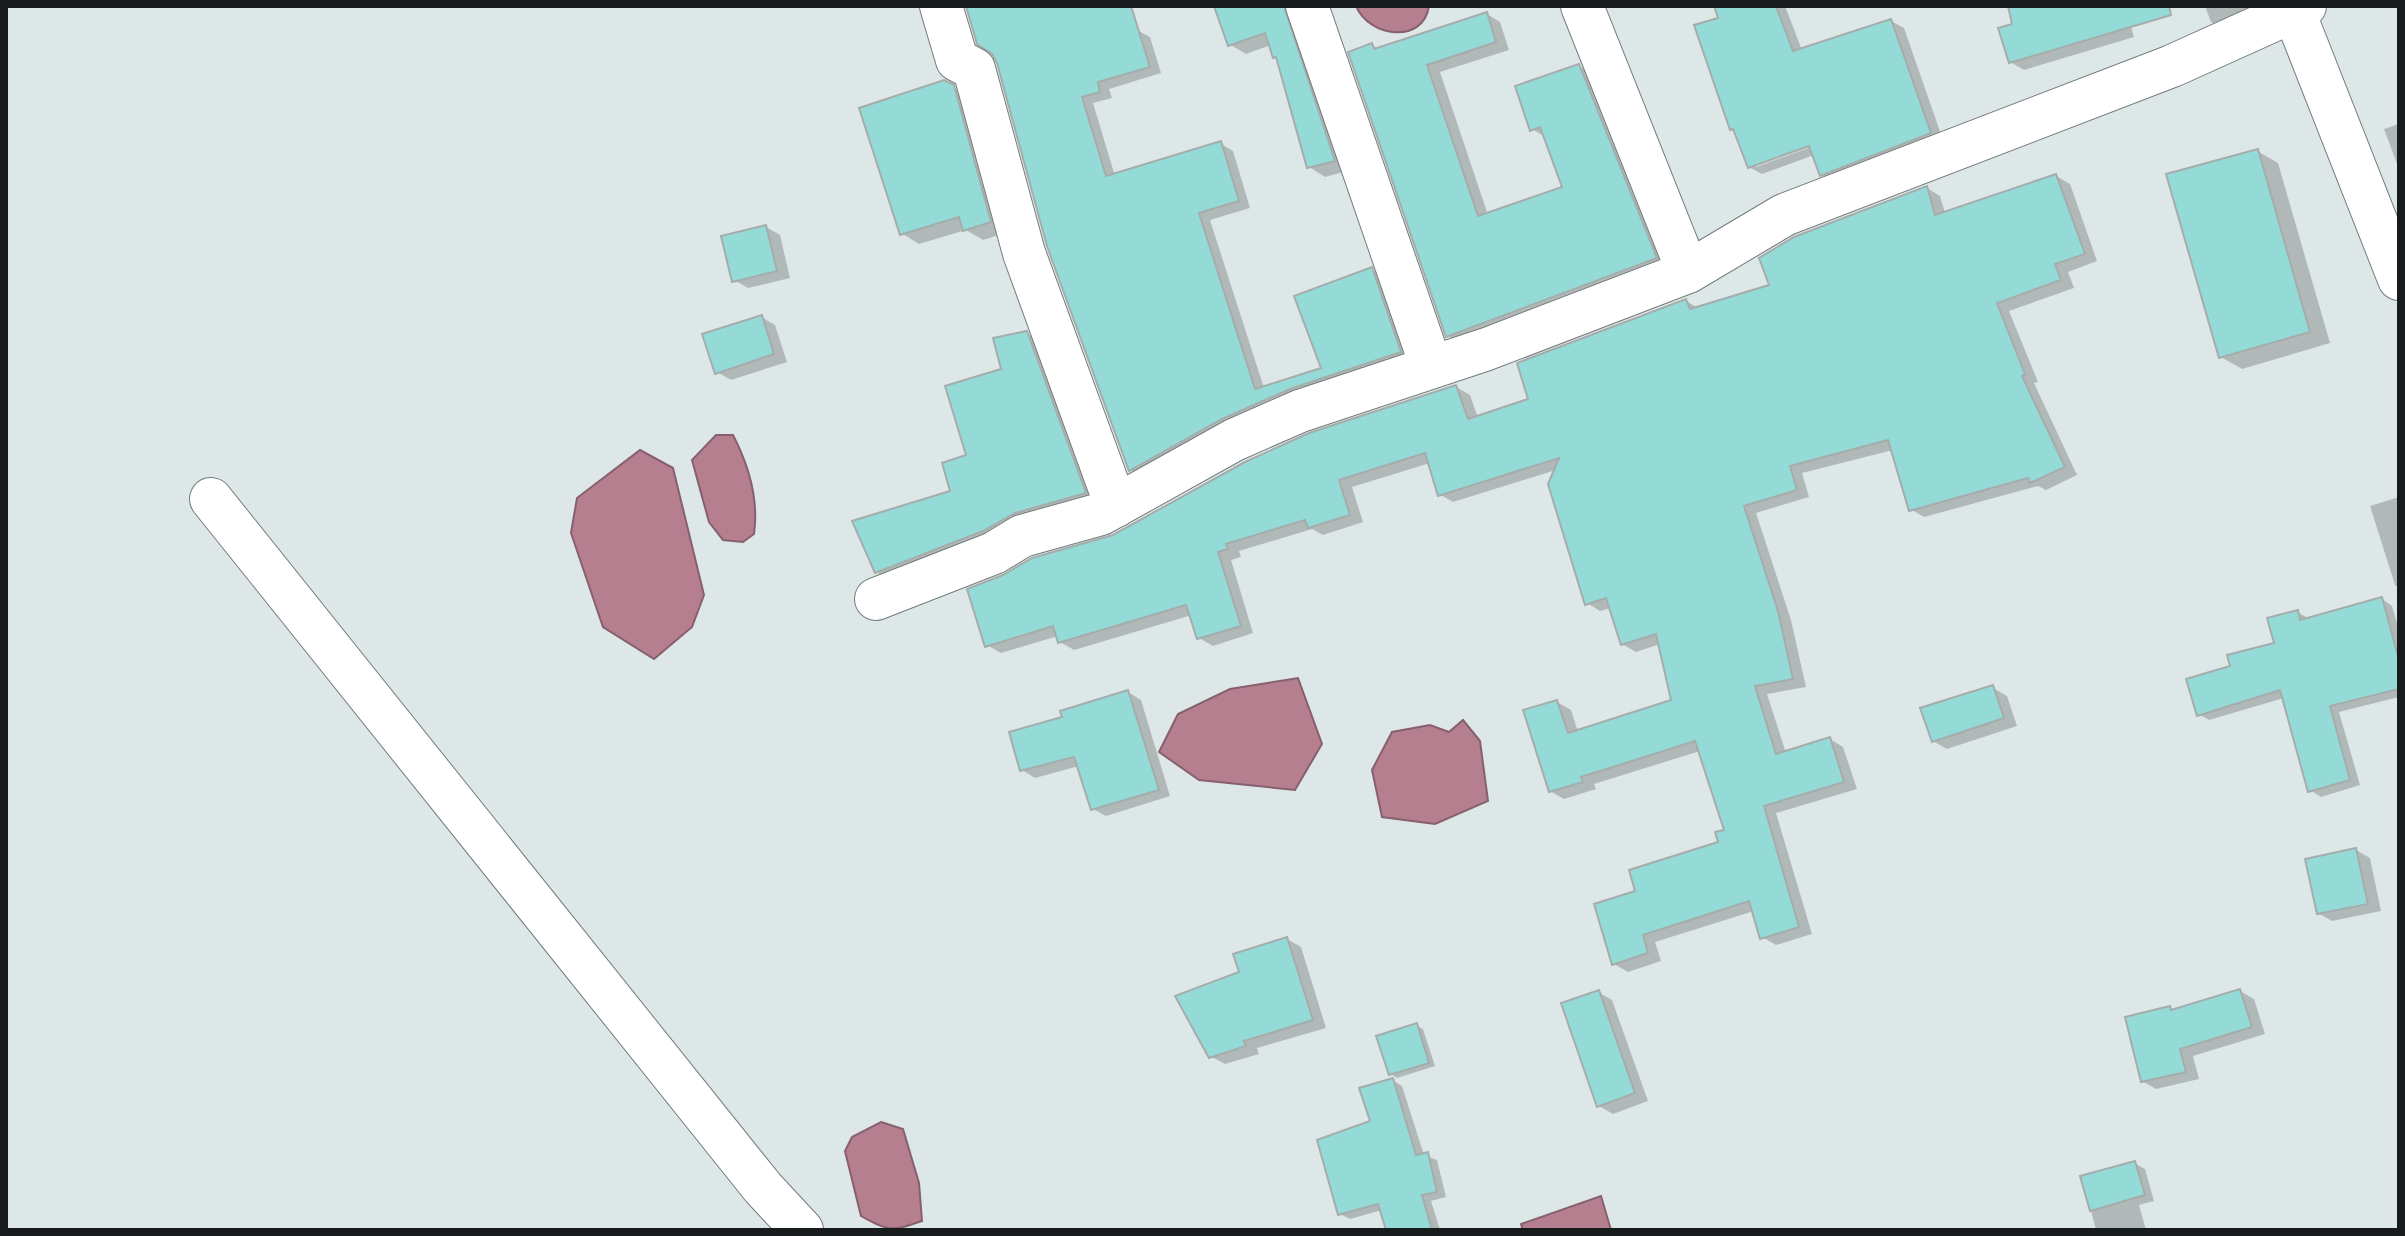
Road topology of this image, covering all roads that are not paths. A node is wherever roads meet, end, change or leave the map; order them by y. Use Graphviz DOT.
graph roads {
  1 [pos="941,6"];
  2 [pos="1307,6"];
  3 [pos="1582,6"];
  4 [pos="2300,9"];
  5 [pos="1688,272"];
  6 [pos="2399,279"];
  7 [pos="1431,366"];
  8 [pos="211,499"];
  9 [pos="1116,506"];
  10 [pos="876,599"];
  11 [pos="802,1230"];
  1 -- 9 [label="street"];
  2 -- 7 [label="street"];
  3 -- 5 [label="street"];
  4 -- 5 [label="street"];
  4 -- 6 [label="street"];
  5 -- 7 [label="street"];
  7 -- 9 [label="street"];
  8 -- 11 [label="street"];
  9 -- 10 [label="street"];
}
